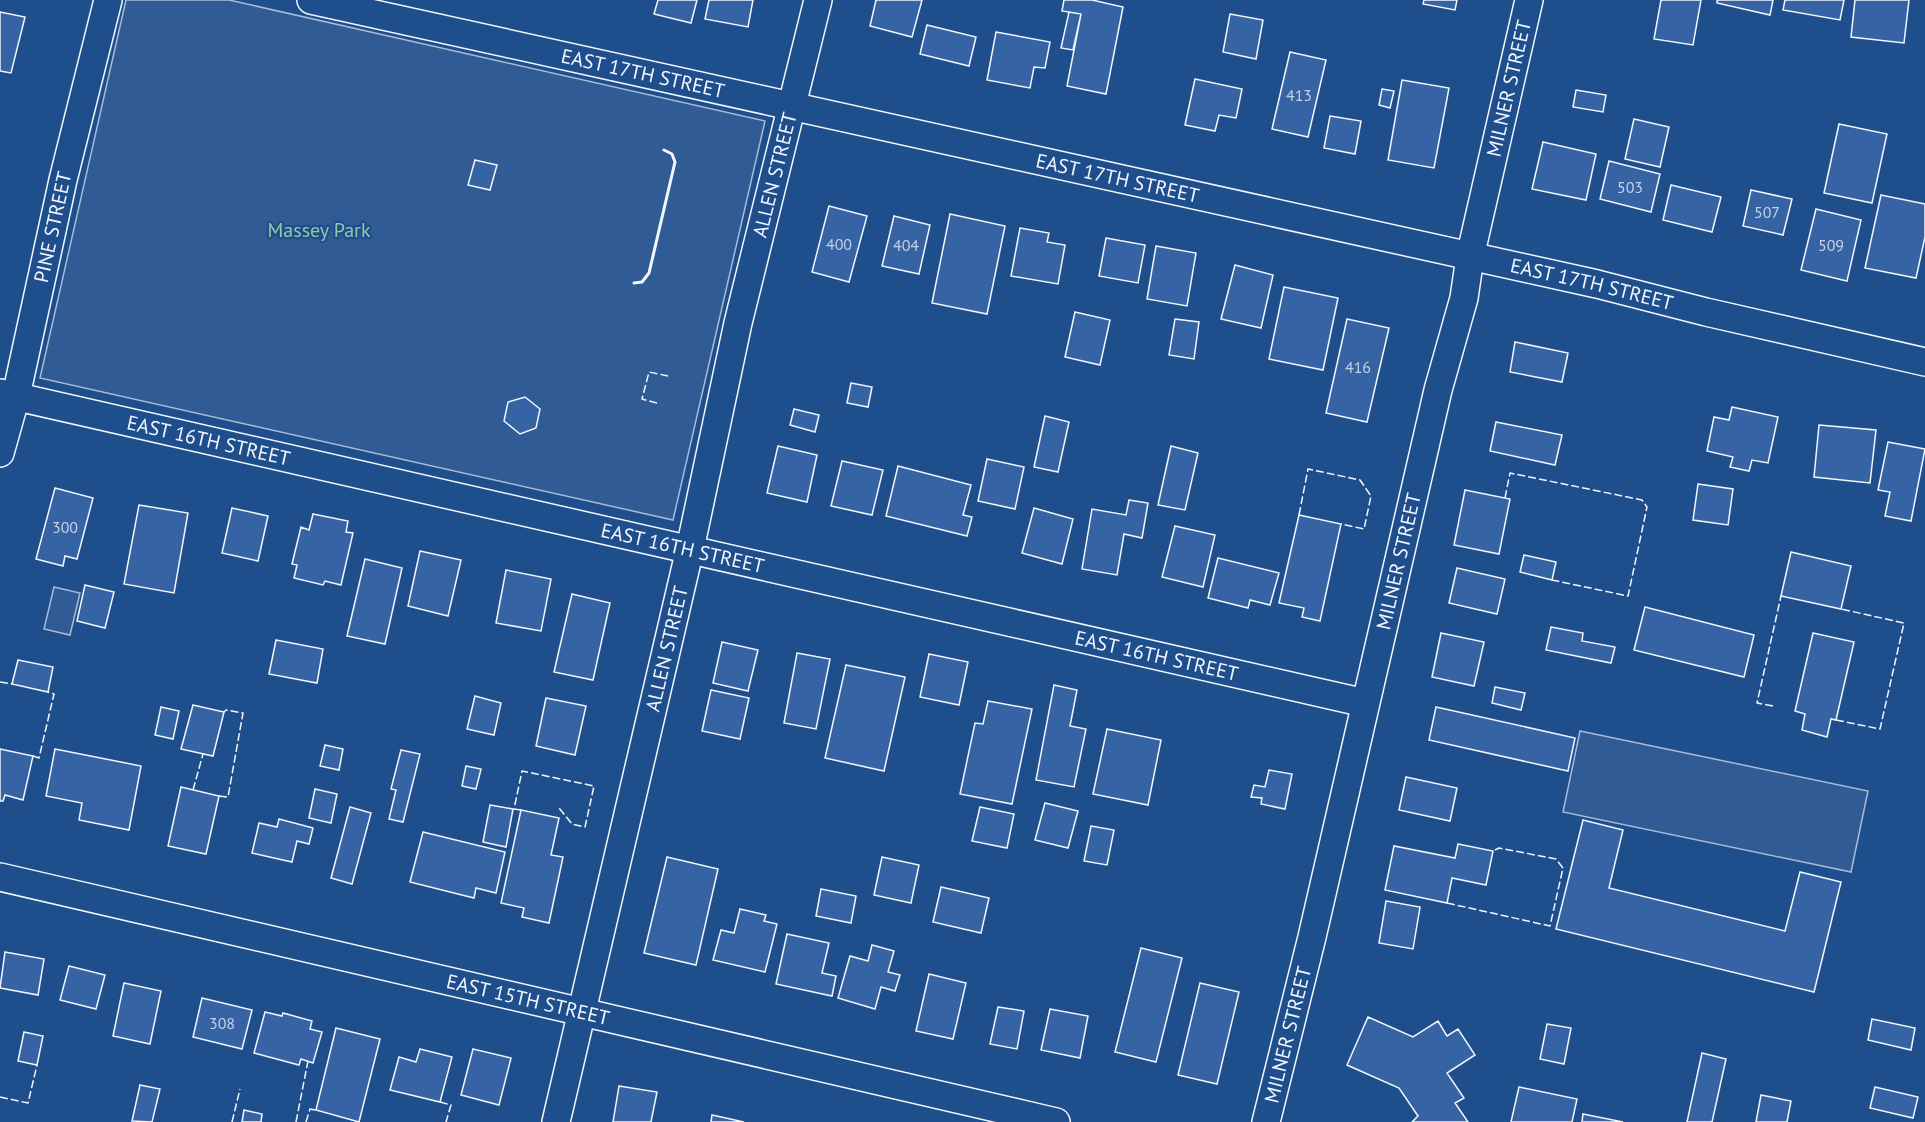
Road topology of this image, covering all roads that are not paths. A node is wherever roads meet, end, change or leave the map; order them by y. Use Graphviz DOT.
graph roads {
  1 [pos="108,0"];
  2 [pos="311,0"];
  3 [pos="818,0"];
  4 [pos="1529,0"];
  5 [pos="792,106"];
  6 [pos="1470,257"];
  7 [pos="1925,362"];
  8 [pos="8,394"];
  9 [pos="0,453"];
  10 [pos="690,549"];
  11 [pos="1365,703"];
  12 [pos="0,878"];
  13 [pos="583,1014"];
  14 [pos="556,1122"];
  15 [pos="1056,1122"];
  16 [pos="1266,1122"];
  1 -- 8 [label="street, PINE STREET"];
  2 -- 5 [label="street, EAST 17TH STREET"];
  3 -- 5 [label="street, ALLEN STREET"];
  4 -- 6 [label="street, MILNER STREET"];
  5 -- 6 [label="street, EAST 17TH STREET"];
  5 -- 10 [label="street, ALLEN STREET"];
  6 -- 7 [label="street, EAST 17TH STREET"];
  6 -- 11 [label="street, MILNER STREET"];
  8 -- 9 [label="street, PINE STREET"];
  8 -- 10 [label="street, EAST 16TH STREET"];
  10 -- 11 [label="street, EAST 16TH STREET"];
  10 -- 13 [label="street, ALLEN STREET"];
  11 -- 16 [label="street, MILNER STREET"];
  12 -- 13 [label="street, EAST 15TH STREET"];
  13 -- 14 [label="street, ALLEN STREET"];
  13 -- 15 [label="street, EAST 15TH STREET"];
}
